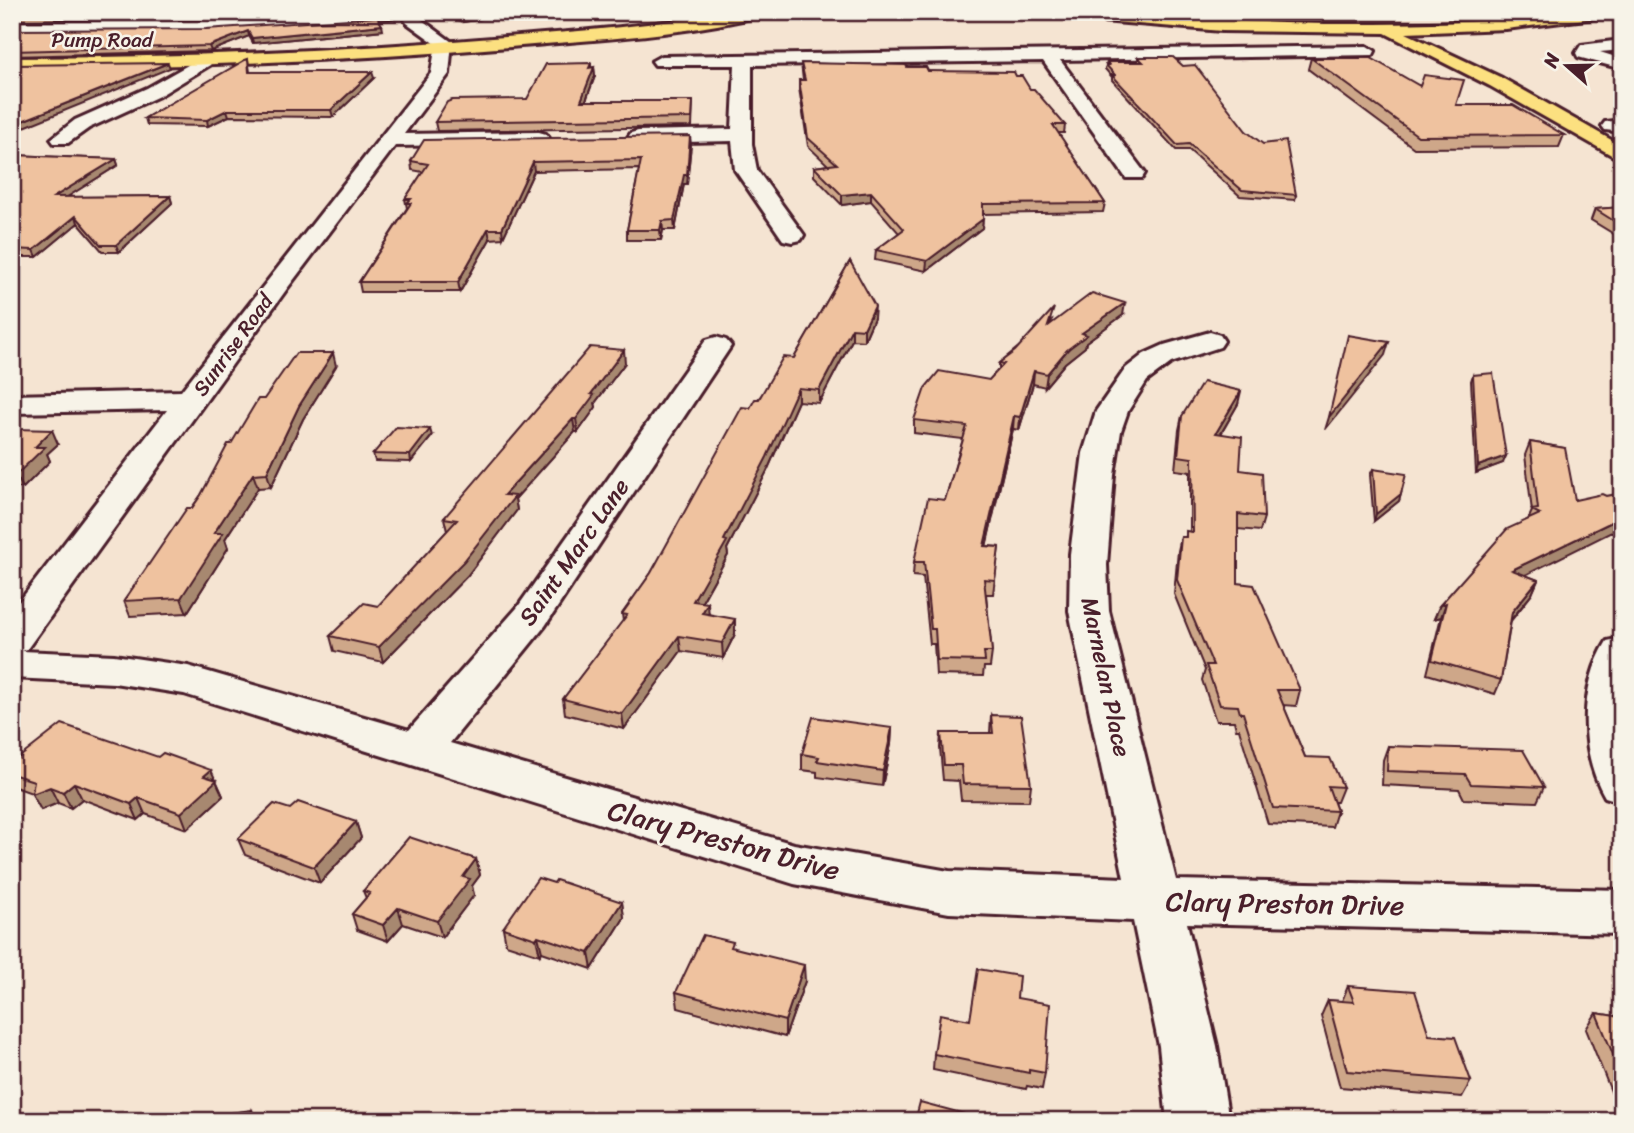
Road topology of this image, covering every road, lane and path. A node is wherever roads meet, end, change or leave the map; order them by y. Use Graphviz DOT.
graph roads {
  1 [pos="407,12"];
  2 [pos="720,12"];
  3 [pos="758,12"];
  4 [pos="1042,12"];
  5 [pos="1124,12"];
  6 [pos="1296,12"];
  7 [pos="1341,12"];
  8 [pos="1527,12"];
  9 [pos="1610,12"];
  10 [pos="1369,16"];
  11 [pos="1250,19"];
  12 [pos="1389,24"];
  13 [pos="1203,25"];
  14 [pos="12,27"];
  15 [pos="1277,28"];
  16 [pos="612,32"];
  17 [pos="1418,36"];
  18 [pos="1622,46"];
  19 [pos="444,48"];
  20 [pos="1367,51"];
  21 [pos="1260,53"];
  22 [pos="1048,56"];
  23 [pos="744,60"];
  24 [pos="204,61"];
  25 [pos="661,61"];
  26 [pos="12,63"];
  27 [pos="1622,64"];
  28 [pos="1506,67"];
  29 [pos="742,135"];
  30 [pos="618,137"];
  31 [pos="557,138"];
  32 [pos="61,139"];
  33 [pos="387,140"];
  34 [pos="1622,155"];
  35 [pos="1134,173"];
  36 [pos="792,235"];
  37 [pos="1210,341"];
  38 [pos="716,346"];
  39 [pos="192,400"];
  40 [pos="12,404"];
  41 [pos="12,640"];
  42 [pos="1622,652"];
  43 [pos="12,664"];
  44 [pos="419,749"];
  45 [pos="1622,785"];
  46 [pos="1156,901"];
  47 [pos="1622,912"];
  48 [pos="1198,1121"];
  1 -- 14 [label="street"];
  1 -- 19 [label="street"];
  2 -- 16 [label="main road, Pump Road"];
  3 -- 16 [label="main road, Pump Road"];
  4 -- 13 [label="main road"];
  5 -- 11 [label="main road"];
  6 -- 11 [label="main road"];
  7 -- 10 [label="main road"];
  8 -- 12 [label="main road"];
  9 -- 17 [label="main road"];
  10 -- 11 [label="main road"];
  10 -- 12 [label="main road"];
  12 -- 15 [label="main road"];
  12 -- 17 [label="main road"];
  13 -- 15 [label="main road"];
  13 -- 21 [label="street"];
  15 -- 17 [label="main road"];
  16 -- 19 [label="main road, Pump Road"];
  17 -- 28 [label="main road"];
  17 -- 34 [label="main road"];
  18 -- 27 [label="street"];
  19 -- 24 [label="main road, Pump Road"];
  19 -- 33 [label="street, Sunrise Road"];
  20 -- 21 [label="street"];
  21 -- 22 [label="street"];
  22 -- 23 [label="street"];
  22 -- 35 [label="street"];
  23 -- 25 [label="street"];
  23 -- 29 [label="street"];
  24 -- 26 [label="main road, Pump Road"];
  24 -- 32 [label="street"];
  29 -- 30 [label="street"];
  29 -- 36 [label="street"];
  31 -- 33 [label="street"];
  33 -- 39 [label="street, Sunrise Road"];
  37 -- 46 [label="street, Marnelan Place"];
  38 -- 44 [label="street, Saint Marc Lane"];
  39 -- 40 [label="street"];
  39 -- 41 [label="street, Sunrise Road"];
  42 -- 45 [label="street"];
  43 -- 44 [label="street, Clary Preston Drive"];
  44 -- 46 [label="street, Clary Preston Drive"];
  46 -- 47 [label="street, Clary Preston Drive"];
  46 -- 48 [label="street, Marnelan Place"];
}
